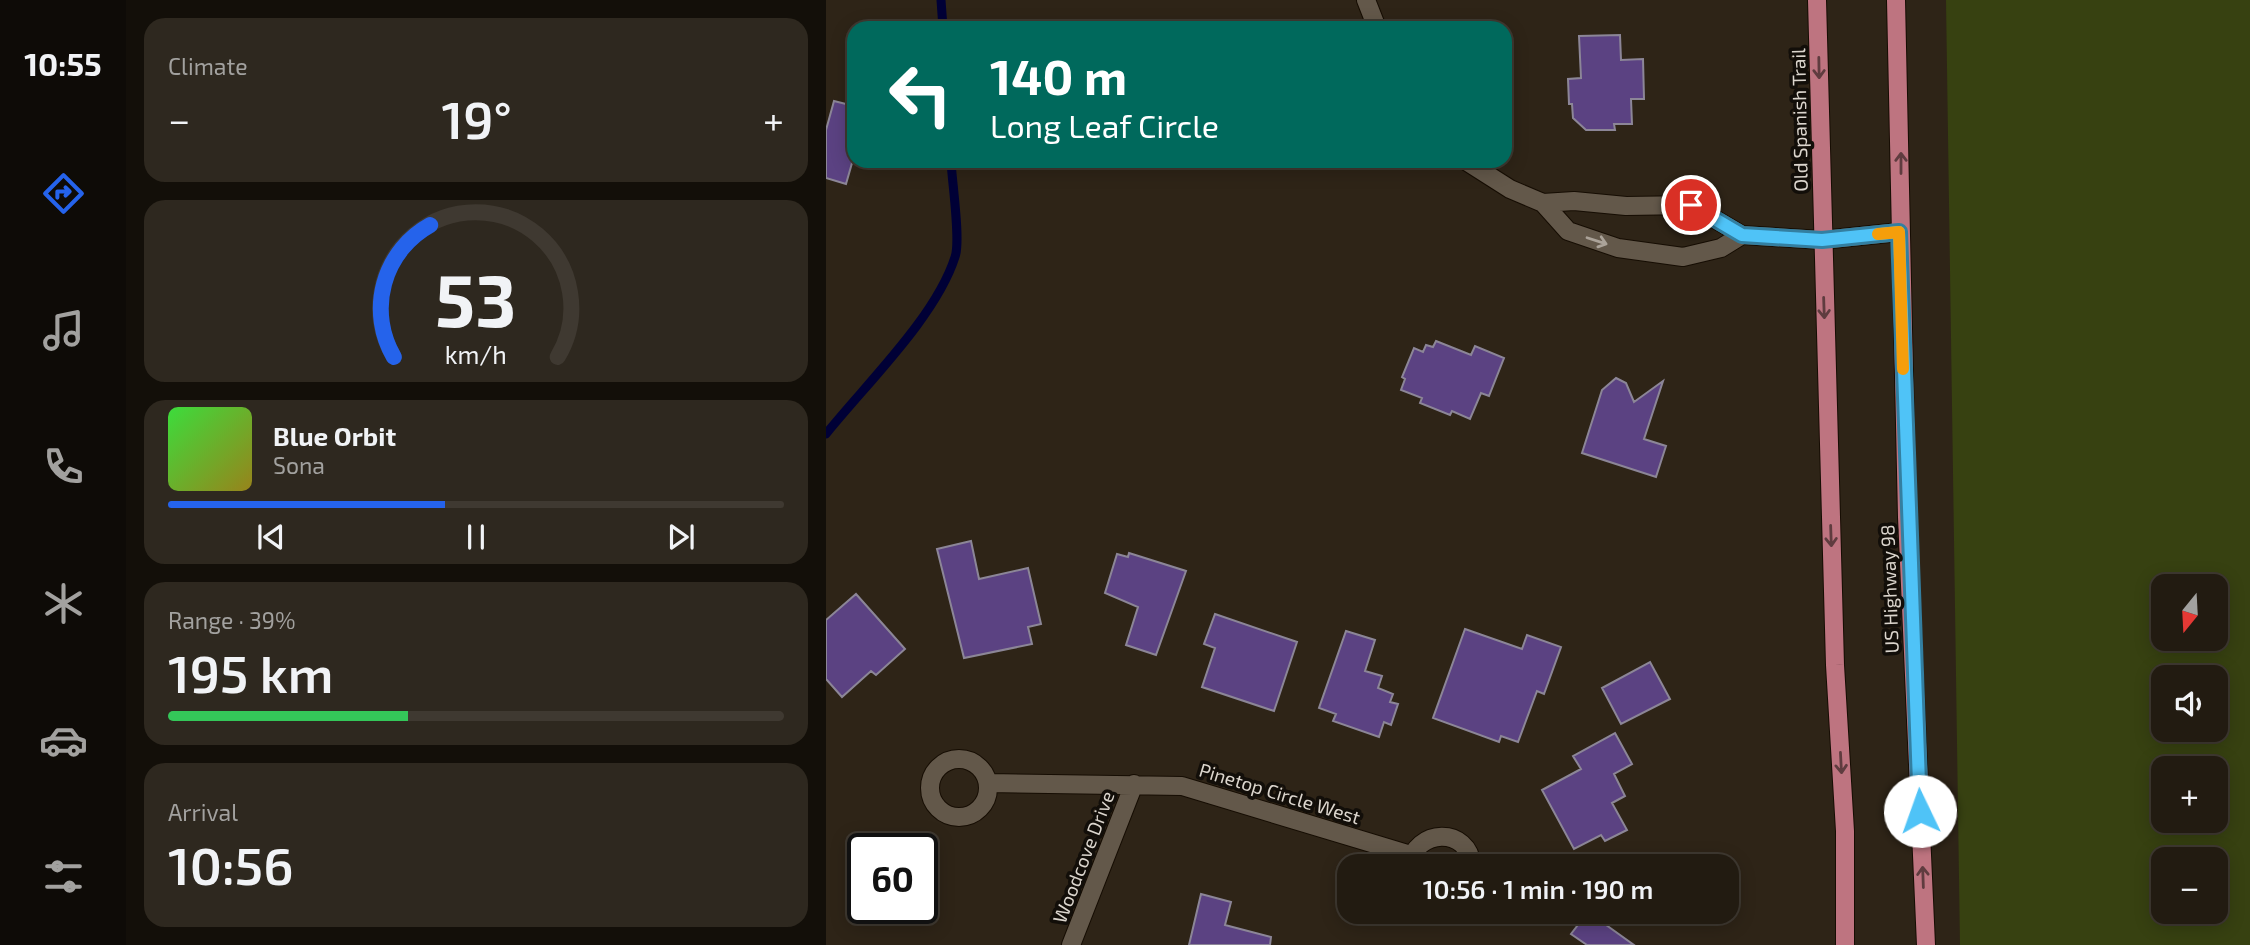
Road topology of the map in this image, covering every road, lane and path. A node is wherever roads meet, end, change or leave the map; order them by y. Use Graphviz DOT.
graph roads {
  1 [pos="1366,0"];
  2 [pos="1817,0"];
  3 [pos="1896,0"];
  4 [pos="1374,21"];
  5 [pos="1477,168"];
  6 [pos="1544,203"];
  7 [pos="1899,232"];
  8 [pos="1742,235"];
  9 [pos="1822,240"];
  10 [pos="988,783"];
  11 [pos="1134,783"];
  12 [pos="1389,854"];
  13 [pos="1415,854"];
  14 [pos="1469,854"];
  15 [pos="1070,945"];
  16 [pos="1845,945"];
  17 [pos="1926,945"];
  1 -- 4 [label="street"];
  2 -- 9 [label="main road, Old Spanish Trail, one-way"];
  7 -- 3 [label="main road, one-way"];
  5 -- 6 [label="street"];
  6 -- 8 [label="street"];
  6 -- 8 [label="street, one-way"];
  7 -- 9 [label="street"];
  17 -- 7 [label="main road, US Highway 98, one-way"];
  8 -- 9 [label="street"];
  9 -- 16 [label="main road, one-way"];
  10 -- 11 [label="street, Pinetop Circle West"];
  11 -- 12 [label="street, Pinetop Circle West"];
  11 -- 15 [label="street, Woodcove Drive"];
  13 -- 14 [label="street"];
}
